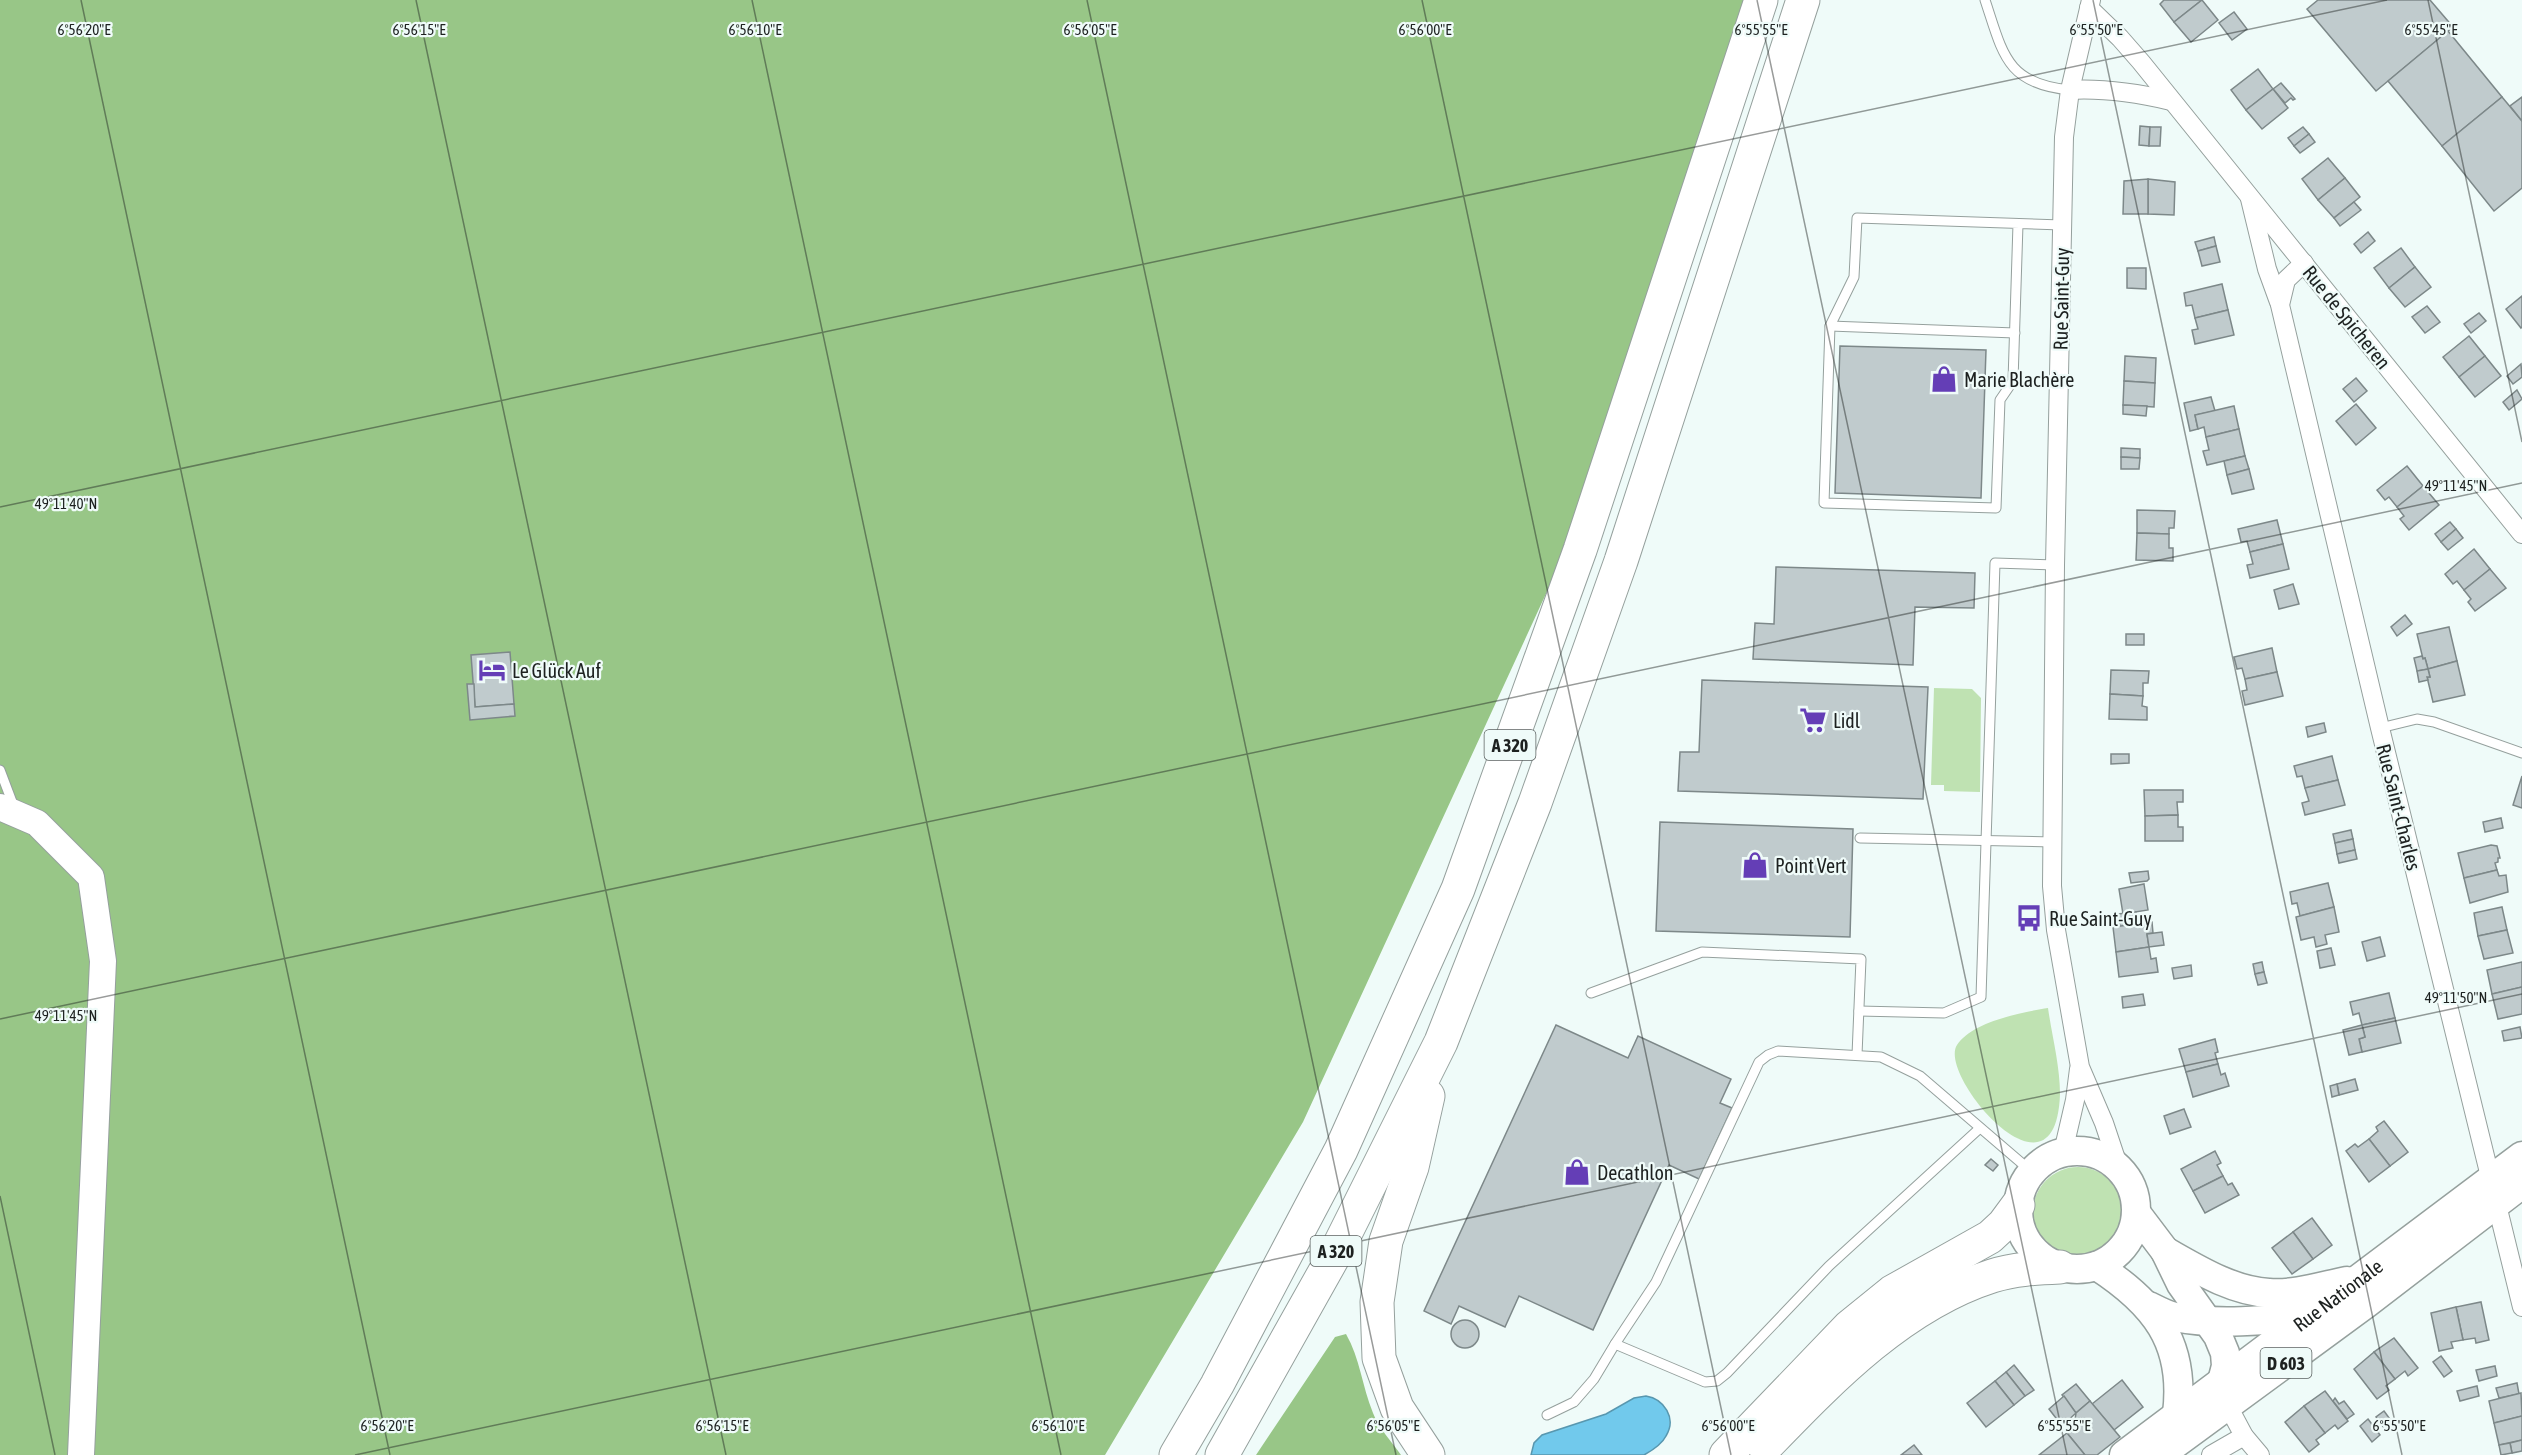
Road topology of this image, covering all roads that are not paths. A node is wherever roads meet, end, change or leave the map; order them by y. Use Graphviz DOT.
graph roads {
  1 [pos="1761,0"];
  2 [pos="1803,0"];
  3 [pos="1985,0"];
  4 [pos="2090,4"];
  5 [pos="2070,90"];
  6 [pos="2171,101"];
  7 [pos="2249,195"];
  8 [pos="2018,224"];
  9 [pos="2062,225"];
  10 [pos="2304,263"];
  11 [pos="2280,305"];
  12 [pos="1830,326"];
  13 [pos="2015,333"];
  14 [pos="2522,534"];
  15 [pos="2055,565"];
  16 [pos="2380,728"];
  17 [pos="2522,753"];
  18 [pos="0,770"];
  19 [pos="9,811"];
  20 [pos="1860,838"];
  21 [pos="1985,841"];
  22 [pos="2052,842"];
  23 [pos="1591,993"];
  24 [pos="1858,1011"];
  25 [pos="1441,1042"];
  26 [pos="1857,1055"];
  27 [pos="2080,1067"];
  28 [pos="1980,1128"];
  29 [pos="2063,1152"];
  30 [pos="2522,1156"];
  31 [pos="2120,1168"];
  32 [pos="2032,1172"];
  33 [pos="2522,1184"];
  34 [pos="2493,1192"];
  35 [pos="2018,1205"];
  36 [pos="2137,1214"];
  37 [pos="2165,1251"];
  38 [pos="2097,1266"];
  39 [pos="2060,1267"];
  40 [pos="2362,1291"];
  41 [pos="2149,1306"];
  42 [pos="2522,1307"];
  43 [pos="2309,1315"];
  44 [pos="2206,1320"];
  45 [pos="1615,1344"];
  46 [pos="1217,1385"];
  47 [pos="2226,1392"];
  48 [pos="2177,1414"];
  49 [pos="1547,1415"];
  50 [pos="2244,1436"];
  51 [pos="2218,1453"];
  52 [pos="81,1455"];
  53 [pos="1153,1455"];
  54 [pos="1176,1455"];
  55 [pos="1222,1455"];
  56 [pos="1428,1455"];
  57 [pos="1726,1455"];
  58 [pos="1757,1455"];
  59 [pos="2124,1455"];
  60 [pos="2160,1455"];
  61 [pos="2260,1455"];
  1 -- 46 [label="highway, A 320"];
  2 -- 25 [label="highway, A 320"];
  3 -- 5 [label="lane"];
  4 -- 5 [label="street, Rue Saint-Guy"];
  4 -- 6 [label="street, Rue de Spicheren"];
  5 -- 6 [label="street"];
  5 -- 9 [label="street, Rue Saint-Guy"];
  6 -- 7 [label="street, Rue de Spicheren"];
  7 -- 10 [label="street, Rue de Spicheren"];
  7 -- 11 [label="street, Rue Saint-Charles"];
  8 -- 9 [label="lane"];
  8 -- 12 [label="lane"];
  8 -- 13 [label="lane"];
  9 -- 15 [label="street, Rue Saint-Guy"];
  10 -- 11 [label="street"];
  10 -- 14 [label="street, Rue de Spicheren"];
  11 -- 16 [label="street, Rue Saint-Charles"];
  12 -- 13 [label="lane"];
  12 -- 13 [label="lane"];
  15 -- 21 [label="lane"];
  15 -- 22 [label="street, Rue Saint-Guy"];
  16 -- 17 [label="lane"];
  16 -- 34 [label="street, Rue Saint-Charles"];
  18 -- 19 [label="lane"];
  19 -- 52 [label="main road"];
  20 -- 21 [label="lane"];
  21 -- 22 [label="lane"];
  21 -- 24 [label="lane"];
  22 -- 27 [label="street, Rue Saint-Guy"];
  23 -- 24 [label="lane"];
  24 -- 26 [label="lane"];
  25 -- 55 [label="highway, A 320"];
  25 -- 56 [label="highway"];
  26 -- 28 [label="lane"];
  26 -- 45 [label="lane"];
  27 -- 29 [label="street, Rue Saint-Guy"];
  27 -- 31 [label="street, Rue Saint-Guy"];
  28 -- 32 [label="lane"];
  28 -- 45 [label="lane"];
  29 -- 31 [label="main road"];
  29 -- 32 [label="main road"];
  30 -- 34 [label="main road, Rue Nationale / D 603"];
  31 -- 36 [label="main road"];
  32 -- 35 [label="main road"];
  33 -- 34 [label="main road, Rue Nationale / D 603"];
  34 -- 40 [label="main road, Rue Nationale / D 603"];
  34 -- 42 [label="street, Rue Saint-Charles"];
  35 -- 39 [label="main road"];
  35 -- 57 [label="highway"];
  36 -- 37 [label="main road"];
  36 -- 38 [label="main road"];
  37 -- 40 [label="main road"];
  37 -- 44 [label="main road"];
  38 -- 39 [label="main road"];
  38 -- 41 [label="main road"];
  39 -- 58 [label="highway"];
  40 -- 43 [label="main road, Rue Nationale / D 603"];
  40 -- 47 [label="main road, Rue Nationale / D 603"];
  41 -- 44 [label="main road"];
  41 -- 48 [label="main road"];
  43 -- 44 [label="main road"];
  43 -- 47 [label="main road, Rue Nationale / D 603"];
  44 -- 47 [label="main road"];
  45 -- 49 [label="lane"];
  46 -- 53 [label="highway"];
  46 -- 54 [label="highway, A 320"];
  47 -- 48 [label="main road, Rue Nationale / D 603"];
  47 -- 50 [label="street"];
  47 -- 60 [label="main road"];
  48 -- 59 [label="main road, Rue Nationale / D 603"];
  50 -- 51 [label="street"];
  50 -- 61 [label="street"];
}
